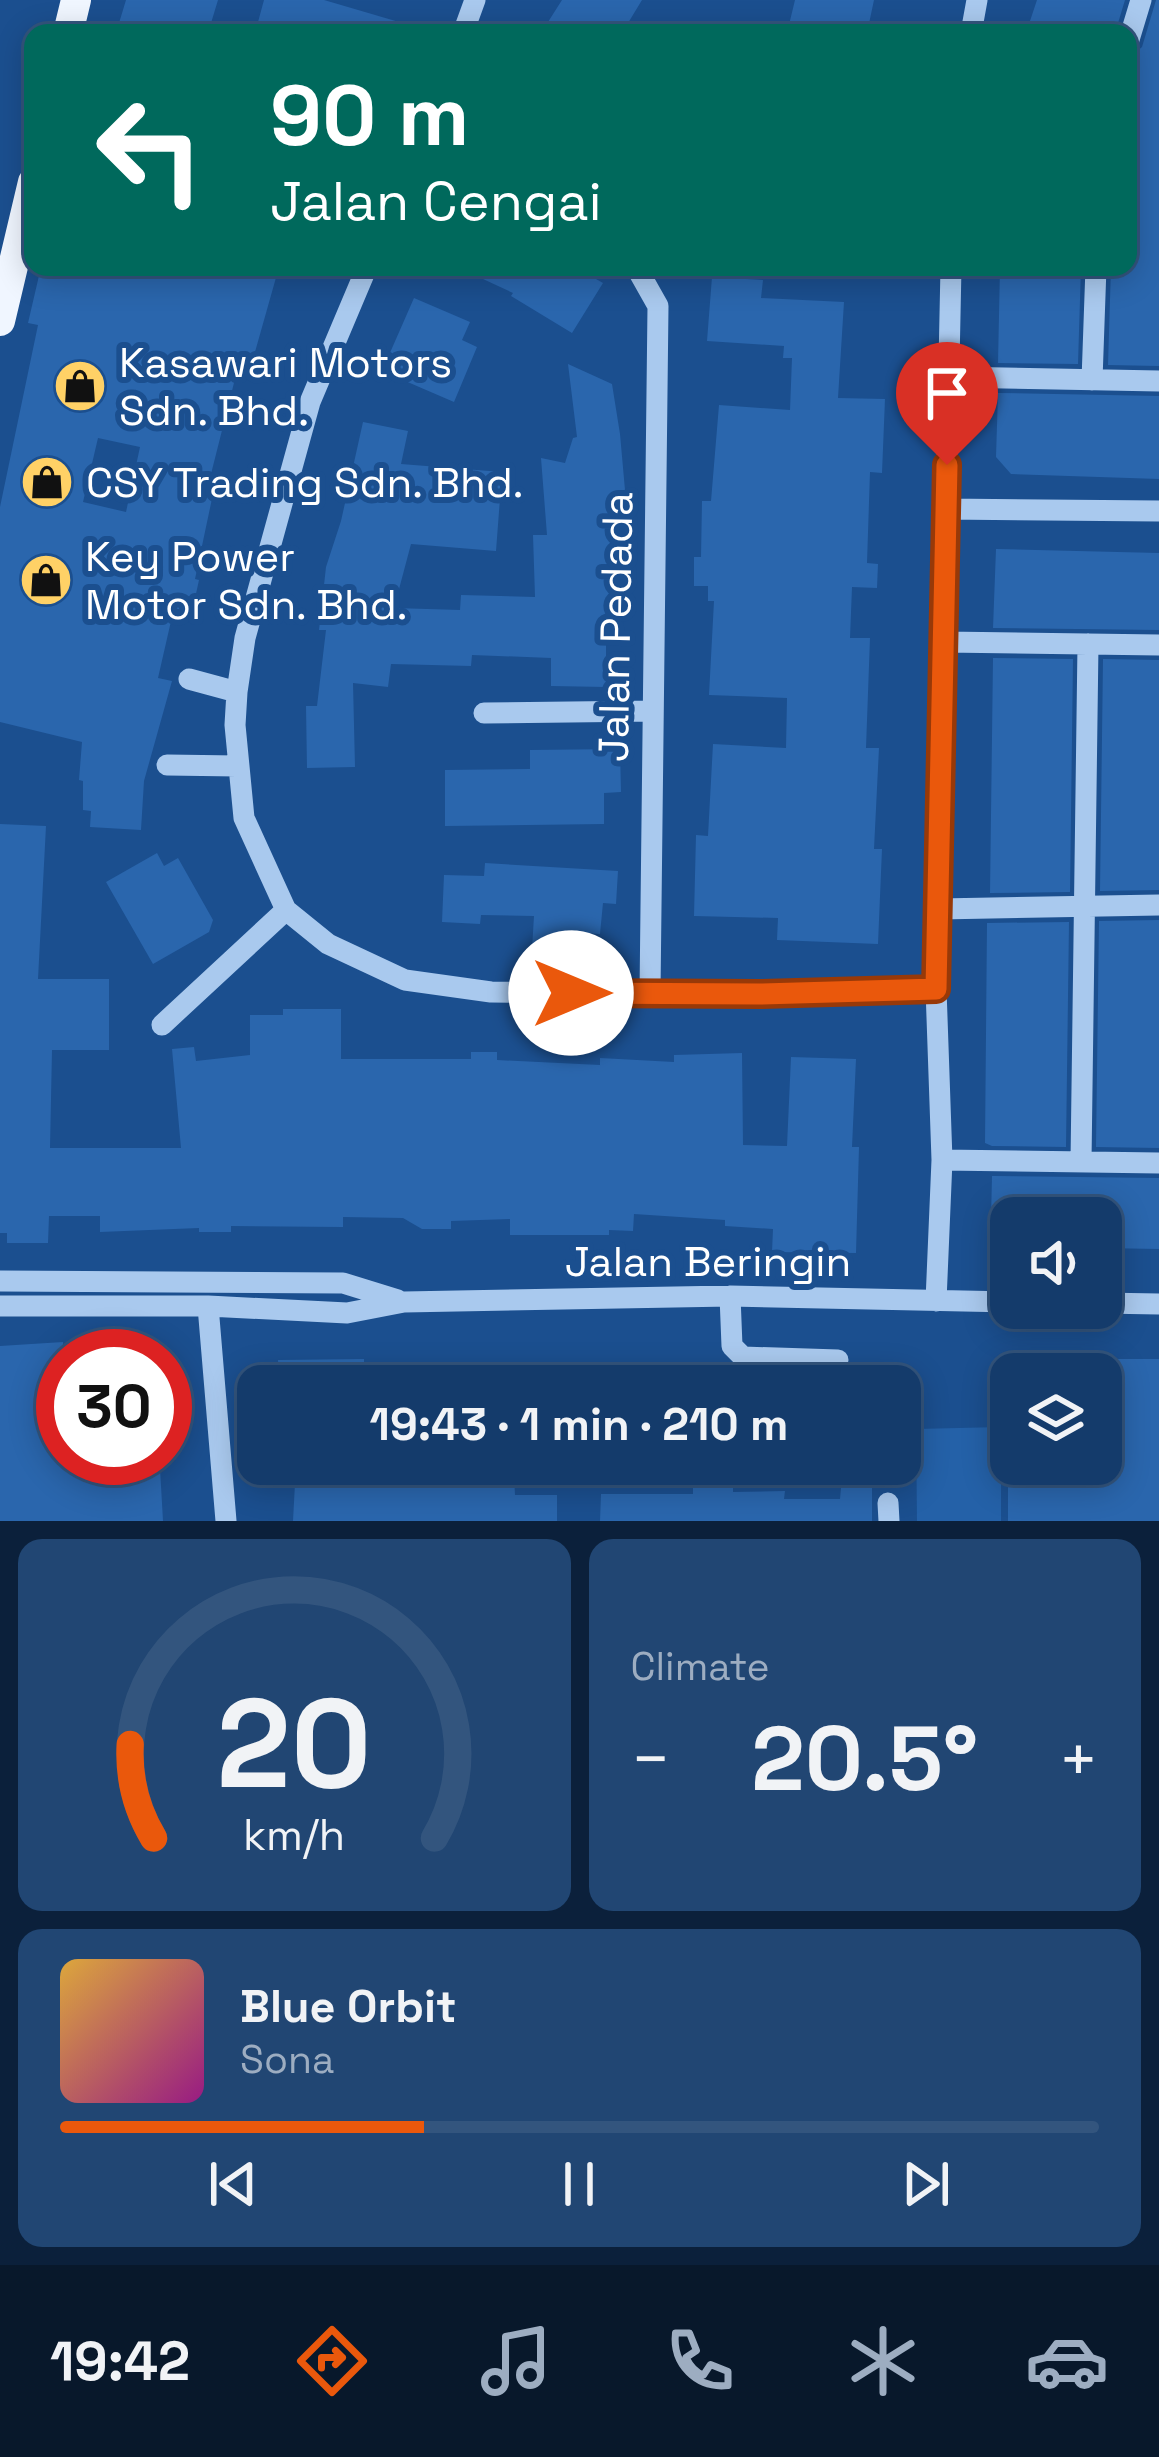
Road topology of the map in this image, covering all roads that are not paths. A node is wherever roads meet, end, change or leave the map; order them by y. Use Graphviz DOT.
graph roads {
  1 [pos="24,219"];
  2 [pos="363,276"];
  3 [pos="641,276"];
  4 [pos="951,276"];
  5 [pos="1096,276"];
  6 [pos="1,313"];
  7 [pos="949,377"];
  8 [pos="1092,380"];
  9 [pos="1159,381"];
  10 [pos="946,509"];
  11 [pos="1159,512"];
  12 [pos="945,642"];
  13 [pos="1088,644"];
  14 [pos="1159,645"];
  15 [pos="189,679"];
  16 [pos="238,692"];
  17 [pos="652,711"];
  18 [pos="484,713"];
  19 [pos="167,765"];
  20 [pos="237,766"];
  21 [pos="1159,904"];
  22 [pos="1085,906"];
  23 [pos="939,909"];
  24 [pos="286,910"];
  25 [pos="936,989"];
  26 [pos="650,993"];
  27 [pos="162,1024"];
  28 [pos="942,1160"];
  29 [pos="1081,1162"];
  30 [pos="1159,1163"];
  31 [pos="0,1280"];
  32 [pos="730,1296"];
  33 [pos="936,1301"];
  34 [pos="404,1302"];
  35 [pos="990,1302"];
  36 [pos="1122,1304"];
  37 [pos="1159,1304"];
  38 [pos="0,1306"];
  39 [pos="208,1306"];
  40 [pos="838,1360"];
  41 [pos="226,1521"];
  1 -- 6 [label="main road"];
  2 -- 16 [label="street"];
  3 -- 17 [label="street, Jalan Pedada"];
  4 -- 7 [label="street"];
  5 -- 8 [label="street"];
  7 -- 8 [label="street"];
  7 -- 10 [label="street"];
  8 -- 9 [label="street"];
  10 -- 11 [label="street"];
  10 -- 12 [label="street"];
  12 -- 13 [label="street"];
  12 -- 23 [label="street"];
  13 -- 14 [label="street"];
  13 -- 22 [label="street"];
  15 -- 16 [label="street"];
  16 -- 20 [label="street"];
  17 -- 18 [label="street"];
  17 -- 26 [label="street, Jalan Pedada"];
  19 -- 20 [label="street"];
  20 -- 24 [label="street"];
  21 -- 22 [label="street"];
  22 -- 23 [label="street"];
  22 -- 29 [label="street"];
  23 -- 25 [label="street"];
  24 -- 26 [label="street"];
  24 -- 27 [label="street"];
  25 -- 26 [label="street"];
  25 -- 28 [label="street"];
  28 -- 29 [label="street"];
  28 -- 33 [label="street"];
  29 -- 30 [label="street"];
  31 -- 34 [label="street, Jalan Beringin"];
  32 -- 33 [label="street, Jalan Beringin"];
  32 -- 34 [label="street, Jalan Beringin"];
  32 -- 40 [label="street"];
  33 -- 35 [label="street, Jalan Beringin"];
  34 -- 39 [label="street, Jalan Beringin"];
  36 -- 37 [label="street"];
  38 -- 39 [label="street, Jalan Beringin"];
  39 -- 41 [label="street"];
}
